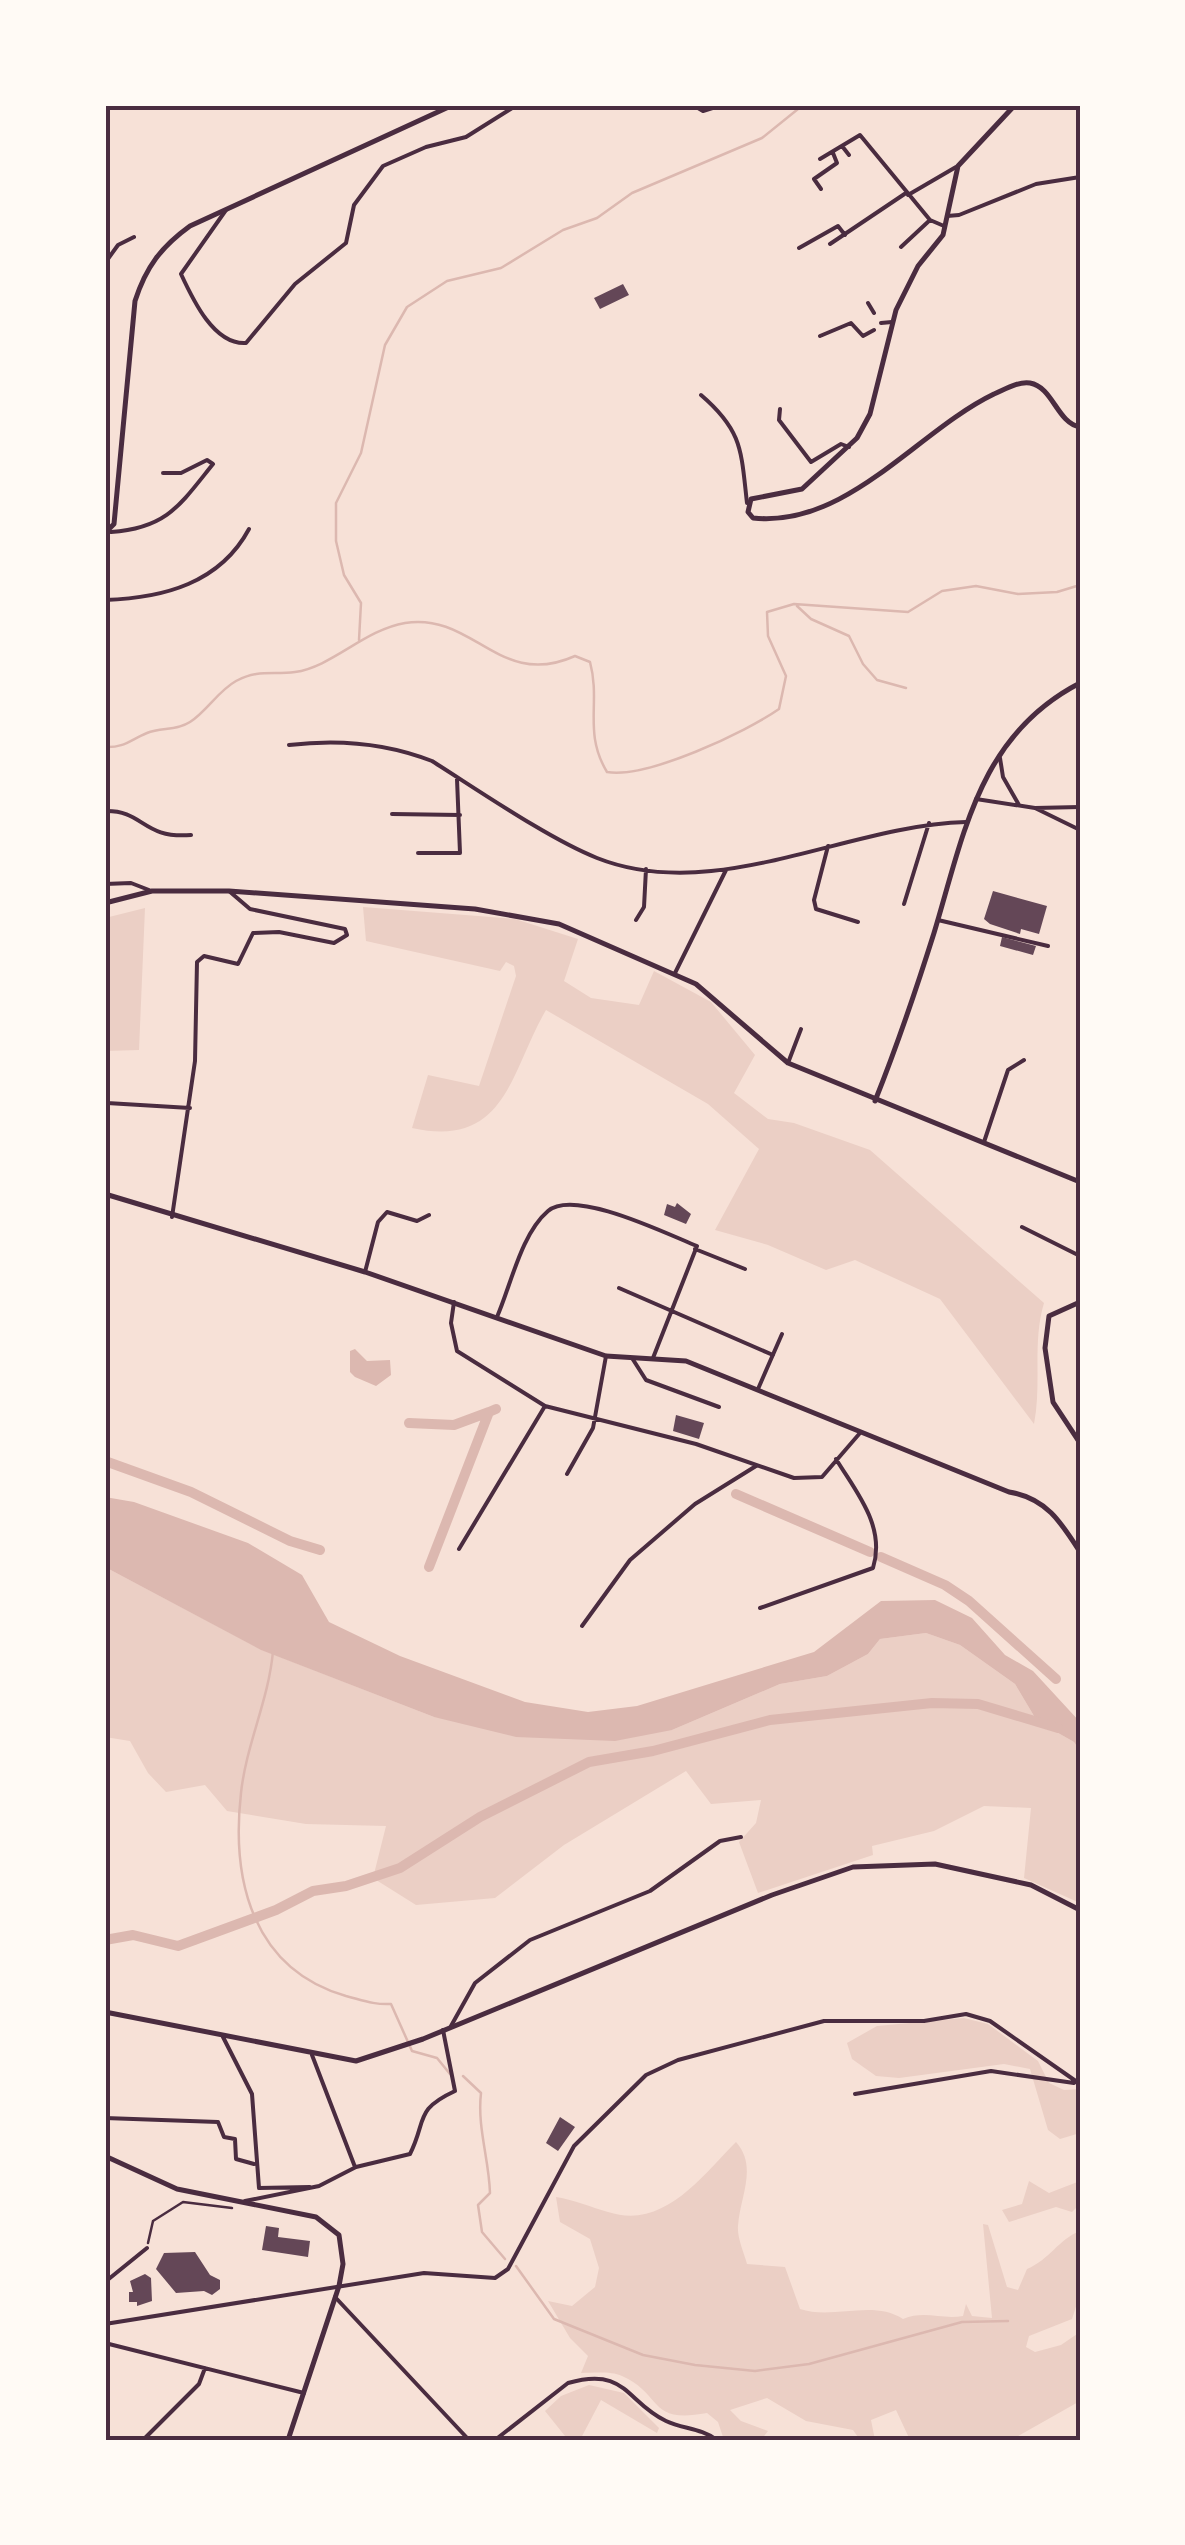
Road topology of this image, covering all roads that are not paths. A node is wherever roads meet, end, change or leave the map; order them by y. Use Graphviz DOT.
graph roads {
  1 [pos="453,105"];
  2 [pos="517,105"];
  3 [pos="693,105"];
  4 [pos="722,105"];
  5 [pos="1014,105"];
  6 [pos="842,146"];
  7 [pos="832,154"];
  8 [pos="849,154"];
  9 [pos="820,158"];
  10 [pos="958,166"];
  11 [pos="1080,177"];
  12 [pos="822,189"];
  13 [pos="907,194"];
  14 [pos="226,210"];
  15 [pos="947,216"];
  16 [pos="930,220"];
  17 [pos="944,226"];
  18 [pos="845,235"];
  19 [pos="134,237"];
  20 [pos="830,244"];
  21 [pos="901,246"];
  22 [pos="799,248"];
  23 [pos="105,263"];
  24 [pos="868,303"];
  25 [pos="892,322"];
  26 [pos="874,330"];
  27 [pos="820,336"];
  28 [pos="701,394"];
  29 [pos="780,409"];
  30 [pos="1080,427"];
  31 [pos="849,447"];
  32 [pos="163,473"];
  33 [pos="747,503"];
  34 [pos="249,529"];
  35 [pos="108,533"];
  36 [pos="105,600"];
  37 [pos="1080,683"];
  38 [pos="289,745"];
  39 [pos="1000,758"];
  40 [pos="457,777"];
  41 [pos="975,798"];
  42 [pos="1019,805"];
  43 [pos="1035,808"];
  44 [pos="1080,808"];
  45 [pos="105,811"];
  46 [pos="392,814"];
  47 [pos="460,816"];
  48 [pos="966,822"];
  49 [pos="930,823"];
  50 [pos="1080,830"];
  51 [pos="191,835"];
  52 [pos="828,846"];
  53 [pos="418,854"];
  54 [pos="726,868"];
  55 [pos="646,869"];
  56 [pos="105,884"];
  57 [pos="152,891"];
  58 [pos="229,891"];
  59 [pos="105,903"];
  60 [pos="904,904"];
  61 [pos="636,920"];
  62 [pos="938,920"];
  63 [pos="858,922"];
  64 [pos="1048,946"];
  65 [pos="675,973"];
  66 [pos="801,1029"];
  67 [pos="1024,1060"];
  68 [pos="788,1063"];
  69 [pos="105,1094"];
  70 [pos="875,1101"];
  71 [pos="190,1108"];
  72 [pos="984,1145"];
  73 [pos="1080,1182"];
  74 [pos="105,1194"];
  75 [pos="429,1214"];
  76 [pos="172,1218"];
  77 [pos="1022,1227"];
  78 [pos="696,1249"];
  79 [pos="1080,1256"];
  80 [pos="745,1269"];
  81 [pos="365,1272"];
  82 [pos="619,1288"];
  83 [pos="454,1302"];
  84 [pos="1080,1302"];
  85 [pos="672,1310"];
  86 [pos="498,1317"];
  87 [pos="782,1334"];
  88 [pos="773,1354"];
  89 [pos="606,1356"];
  90 [pos="632,1358"];
  91 [pos="653,1358"];
  92 [pos="758,1389"];
  93 [pos="545,1406"];
  94 [pos="719,1407"];
  95 [pos="596,1416"];
  96 [pos="861,1432"];
  97 [pos="1080,1443"];
  98 [pos="835,1458"];
  99 [pos="756,1466"];
  100 [pos="566,1474"];
  101 [pos="459,1548"];
  102 [pos="1080,1552"];
  103 [pos="760,1608"];
  104 [pos="582,1626"];
  105 [pos="740,1837"];
  106 [pos="1080,1910"];
  107 [pos="105,2012"];
  108 [pos="451,2026"];
  109 [pos="443,2030"];
  110 [pos="223,2037"];
  111 [pos="312,2054"];
  112 [pos="1080,2084"];
  113 [pos="855,2094"];
  114 [pos="105,2118"];
  115 [pos="105,2156"];
  116 [pos="256,2164"];
  117 [pos="356,2167"];
  118 [pos="320,2186"];
  119 [pos="242,2203"];
  120 [pos="148,2248"];
  121 [pos="105,2282"];
  122 [pos="339,2286"];
  123 [pos="335,2297"];
  124 [pos="105,2324"];
  125 [pos="105,2343"];
  126 [pos="206,2368"];
  127 [pos="304,2392"];
  128 [pos="143,2440"];
  129 [pos="288,2440"];
  130 [pos="469,2440"];
  131 [pos="495,2440"];
  132 [pos="717,2440"];
  1 -- 14 [label="street"];
  2 -- 14 [label="street"];
  3 -- 4 [label="street"];
  5 -- 10 [label="street"];
  6 -- 7 [label="street"];
  6 -- 8 [label="street"];
  6 -- 13 [label="street"];
  7 -- 9 [label="street"];
  7 -- 12 [label="street"];
  10 -- 13 [label="street"];
  10 -- 15 [label="street"];
  11 -- 15 [label="street"];
  13 -- 16 [label="street"];
  13 -- 18 [label="street"];
  14 -- 35 [label="street"];
  15 -- 17 [label="street"];
  16 -- 17 [label="street"];
  16 -- 21 [label="street"];
  17 -- 25 [label="street"];
  18 -- 20 [label="street"];
  18 -- 22 [label="street"];
  19 -- 23 [label="street"];
  24 -- 25 [label="street"];
  25 -- 31 [label="street"];
  26 -- 27 [label="street"];
  28 -- 33 [label="street"];
  29 -- 31 [label="street"];
  30 -- 33 [label="street"];
  31 -- 33 [label="street"];
  32 -- 35 [label="street"];
  34 -- 36 [label="street"];
  37 -- 39 [label="street"];
  38 -- 40 [label="street"];
  39 -- 41 [label="street"];
  39 -- 42 [label="street"];
  40 -- 47 [label="street"];
  40 -- 55 [label="street"];
  41 -- 42 [label="street"];
  41 -- 48 [label="street"];
  42 -- 43 [label="street"];
  43 -- 44 [label="street"];
  43 -- 50 [label="street"];
  45 -- 51 [label="street"];
  46 -- 47 [label="street"];
  47 -- 53 [label="street"];
  48 -- 49 [label="street"];
  48 -- 62 [label="street"];
  49 -- 52 [label="street"];
  49 -- 60 [label="street"];
  52 -- 54 [label="street"];
  52 -- 63 [label="street"];
  54 -- 55 [label="street"];
  54 -- 65 [label="street"];
  55 -- 61 [label="street"];
  56 -- 57 [label="street"];
  57 -- 58 [label="street"];
  57 -- 59 [label="street"];
  58 -- 65 [label="street"];
  58 -- 71 [label="street"];
  62 -- 64 [label="street"];
  62 -- 70 [label="street"];
  65 -- 68 [label="street"];
  66 -- 68 [label="street"];
  67 -- 72 [label="street"];
  68 -- 70 [label="street"];
  69 -- 71 [label="street"];
  70 -- 72 [label="street"];
  71 -- 76 [label="street"];
  72 -- 73 [label="street"];
  74 -- 76 [label="street"];
  75 -- 81 [label="street"];
  76 -- 81 [label="street"];
  77 -- 79 [label="street"];
  78 -- 80 [label="street"];
  78 -- 85 [label="street"];
  78 -- 86 [label="street"];
  81 -- 83 [label="street"];
  82 -- 85 [label="street"];
  83 -- 86 [label="street"];
  83 -- 93 [label="street"];
  84 -- 97 [label="street"];
  85 -- 88 [label="street"];
  85 -- 91 [label="street"];
  86 -- 89 [label="street"];
  87 -- 88 [label="street"];
  88 -- 92 [label="street"];
  89 -- 90 [label="street"];
  89 -- 95 [label="street"];
  90 -- 91 [label="street"];
  90 -- 94 [label="street"];
  91 -- 92 [label="street"];
  92 -- 96 [label="street"];
  93 -- 95 [label="street"];
  93 -- 101 [label="street"];
  95 -- 99 [label="street"];
  95 -- 100 [label="street"];
  96 -- 98 [label="street"];
  96 -- 102 [label="street"];
  98 -- 99 [label="street"];
  98 -- 103 [label="street"];
  99 -- 104 [label="street"];
  105 -- 108 [label="street"];
  106 -- 108 [label="street"];
  107 -- 110 [label="street"];
  108 -- 109 [label="street"];
  109 -- 111 [label="street"];
  109 -- 117 [label="street"];
  110 -- 111 [label="street"];
  110 -- 116 [label="street"];
  111 -- 117 [label="street"];
  112 -- 113 [label="street"];
  112 -- 122 [label="street"];
  114 -- 116 [label="street"];
  115 -- 119 [label="street"];
  116 -- 118 [label="street"];
  117 -- 118 [label="street"];
  118 -- 119 [label="street"];
  119 -- 122 [label="street"];
  120 -- 121 [label="street"];
  122 -- 123 [label="street"];
  122 -- 124 [label="street"];
  123 -- 127 [label="street"];
  123 -- 130 [label="street"];
  125 -- 126 [label="street"];
  126 -- 127 [label="street"];
  126 -- 128 [label="street"];
  127 -- 129 [label="street"];
  131 -- 132 [label="street"];
}
